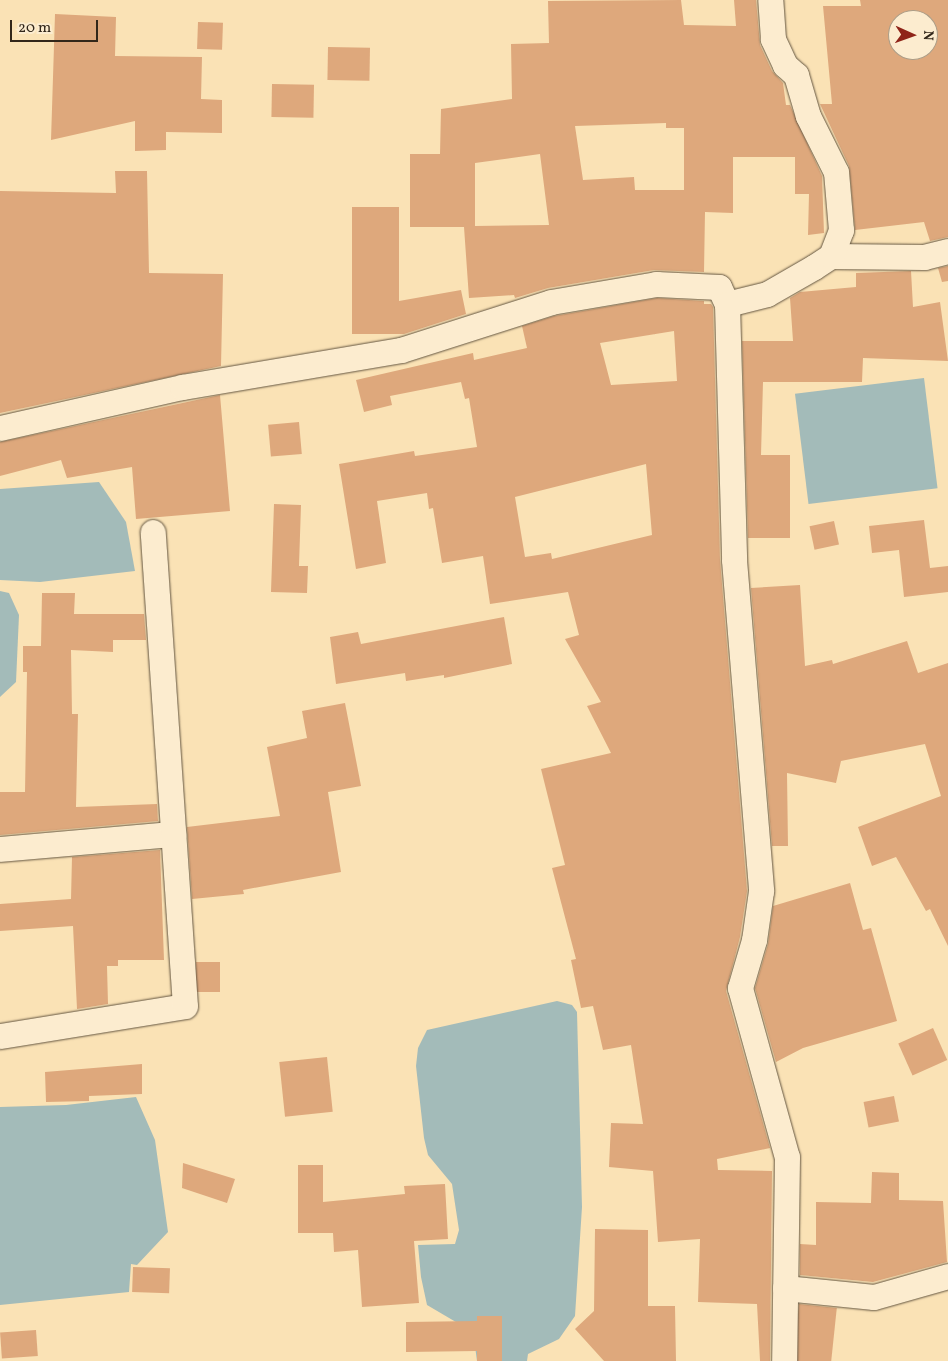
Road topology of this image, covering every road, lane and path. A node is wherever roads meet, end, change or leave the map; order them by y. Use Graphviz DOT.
graph roads {
  1 [pos="770,0"];
  2 [pos="948,251"];
  3 [pos="830,256"];
  4 [pos="727,304"];
  5 [pos="0,428"];
  6 [pos="153,532"];
  7 [pos="173,834"];
  8 [pos="0,849"];
  9 [pos="0,1036"];
  10 [pos="948,1276"];
  11 [pos="785,1288"];
  12 [pos="784,1361"];
  1 -- 3 [label="street"];
  2 -- 3 [label="street"];
  3 -- 4 [label="street"];
  4 -- 5 [label="street"];
  4 -- 11 [label="street"];
  6 -- 7 [label="street"];
  7 -- 8 [label="street"];
  7 -- 9 [label="street"];
  10 -- 11 [label="street"];
  11 -- 12 [label="street"];
}
